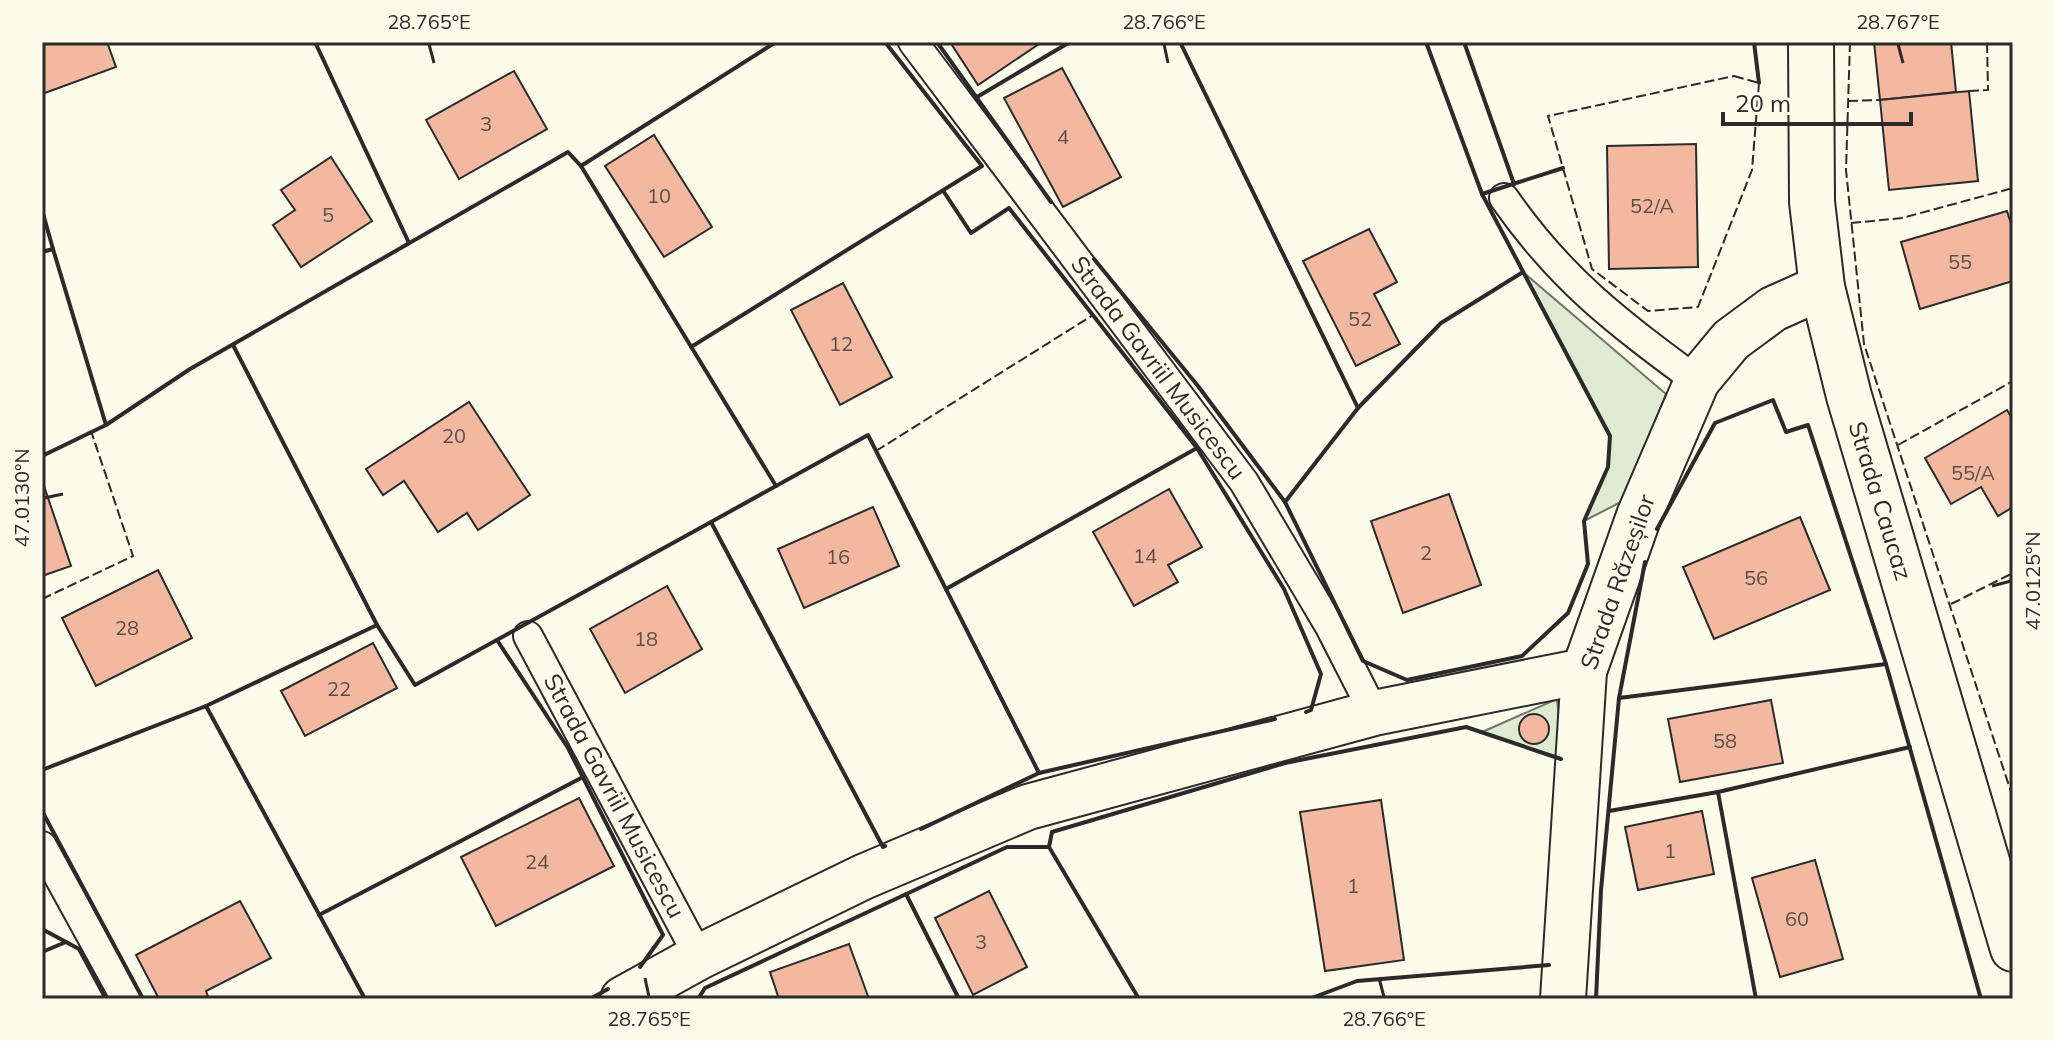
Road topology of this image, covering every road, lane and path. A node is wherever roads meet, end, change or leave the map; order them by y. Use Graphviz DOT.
graph roads {
  1 [pos="913,42"];
  2 [pos="1811,42"];
  3 [pos="1504,198"];
  4 [pos="1822,287"];
  5 [pos="1697,381"];
  6 [pos="528,636"];
  7 [pos="1584,671"];
  8 [pos="1374,713"];
  9 [pos="42,846"];
  10 [pos="2013,949"];
  11 [pos="699,957"];
  12 [pos="126,999"];
  13 [pos="623,999"];
  14 [pos="1563,999"];
  1 -- 8 [label="lane, Strada Gavriil Musicescu"];
  2 -- 4 [label="street, Strada Caucaz"];
  3 -- 5 [label="lane"];
  4 -- 5 [label="street, Strada Răzeșilor"];
  4 -- 10 [label="street, Strada Caucaz"];
  5 -- 7 [label="street, Strada Răzeșilor"];
  6 -- 11 [label="lane, Strada Gavriil Musicescu"];
  7 -- 8 [label="street"];
  7 -- 14 [label="street, Strada Răzeșilor"];
  8 -- 11 [label="street"];
  9 -- 12 [label="lane"];
  11 -- 13 [label="street"];
}
